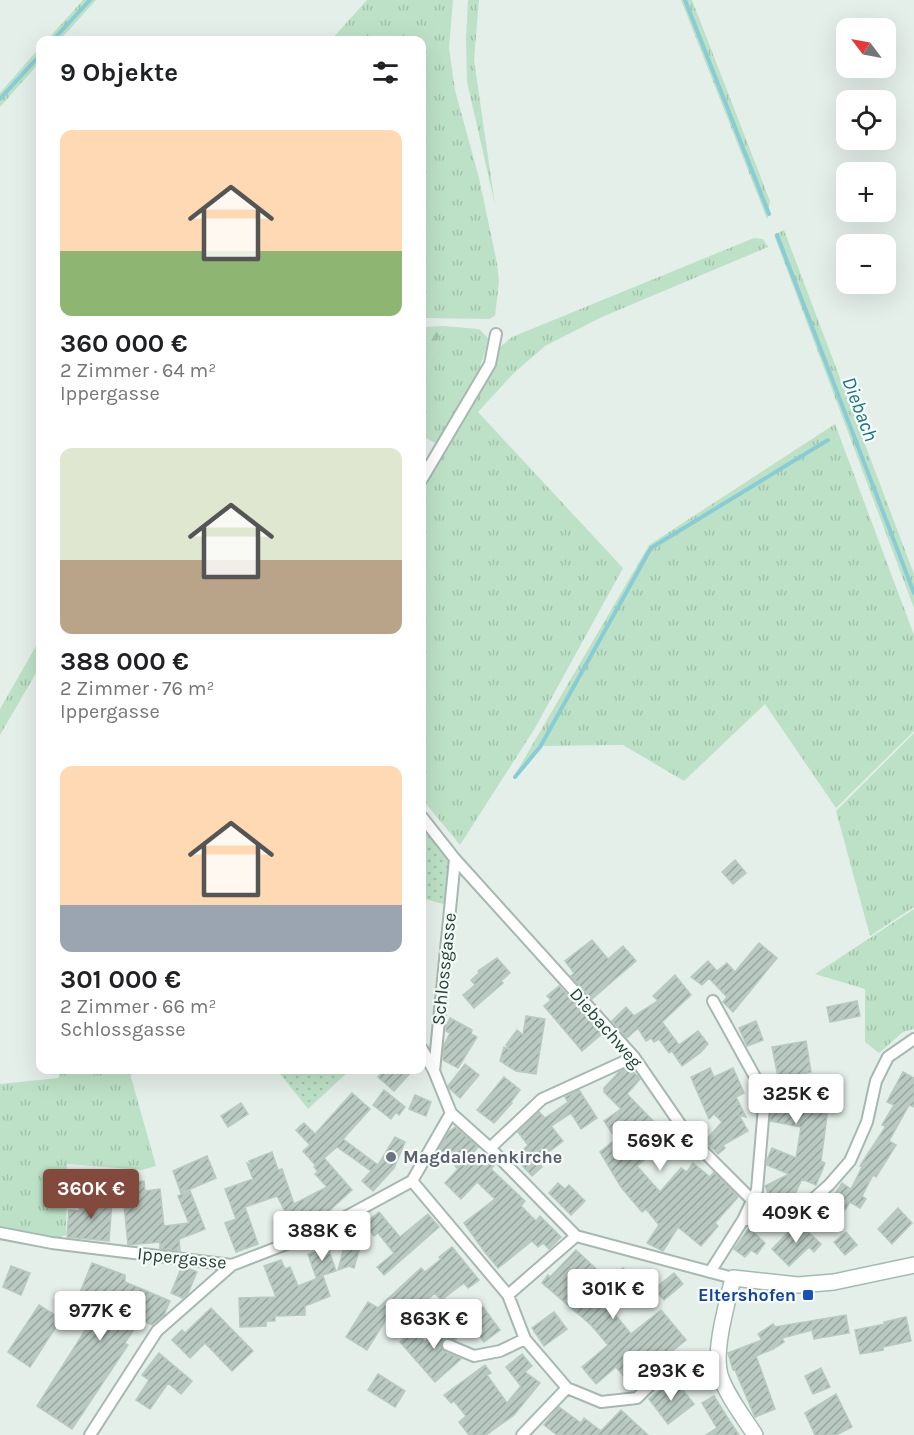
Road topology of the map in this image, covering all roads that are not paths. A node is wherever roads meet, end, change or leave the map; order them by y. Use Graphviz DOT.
graph roads {
  1 [pos="496,334"];
  2 [pos="426,472"];
  3 [pos="426,822"];
  4 [pos="455,859"];
  5 [pos="713,1000"];
  6 [pos="914,1039"];
  7 [pos="426,1056"];
  8 [pos="634,1057"];
  9 [pos="434,1071"];
  10 [pos="451,1113"];
  11 [pos="490,1148"];
  12 [pos="412,1181"];
  13 [pos="752,1200"];
  14 [pos="743,1220"];
  15 [pos="0,1233"];
  16 [pos="576,1236"];
  17 [pos="232,1265"];
  18 [pos="914,1265"];
  19 [pos="710,1272"];
  20 [pos="733,1278"];
  21 [pos="508,1295"];
  22 [pos="525,1339"];
  23 [pos="448,1345"];
  24 [pos="717,1357"];
  25 [pos="567,1388"];
  26 [pos="90,1435"];
  27 [pos="522,1435"];
  28 [pos="755,1435"];
  1 -- 2 [label="street"];
  3 -- 4 [label="street"];
  4 -- 8 [label="street, Diebachweg"];
  4 -- 9 [label="street, Schlossgasse"];
  5 -- 13 [label="street"];
  6 -- 14 [label="street"];
  7 -- 9 [label="street"];
  8 -- 11 [label="street"];
  8 -- 13 [label="street, Diebachweg"];
  9 -- 10 [label="street, Schlossgasse"];
  10 -- 11 [label="street, Schlossgasse"];
  10 -- 12 [label="street"];
  11 -- 16 [label="street, Schlossgasse"];
  12 -- 17 [label="street, Ippergasse"];
  12 -- 21 [label="street"];
  13 -- 14 [label="street"];
  14 -- 19 [label="street"];
  15 -- 17 [label="street, Ippergasse"];
  16 -- 19 [label="street"];
  16 -- 21 [label="street"];
  17 -- 26 [label="street"];
  18 -- 20 [label="street"];
  19 -- 20 [label="street"];
  20 -- 24 [label="street"];
  21 -- 22 [label="street"];
  22 -- 23 [label="street"];
  22 -- 25 [label="street"];
  24 -- 25 [label="street"];
  24 -- 28 [label="street"];
  25 -- 27 [label="street"];
}
